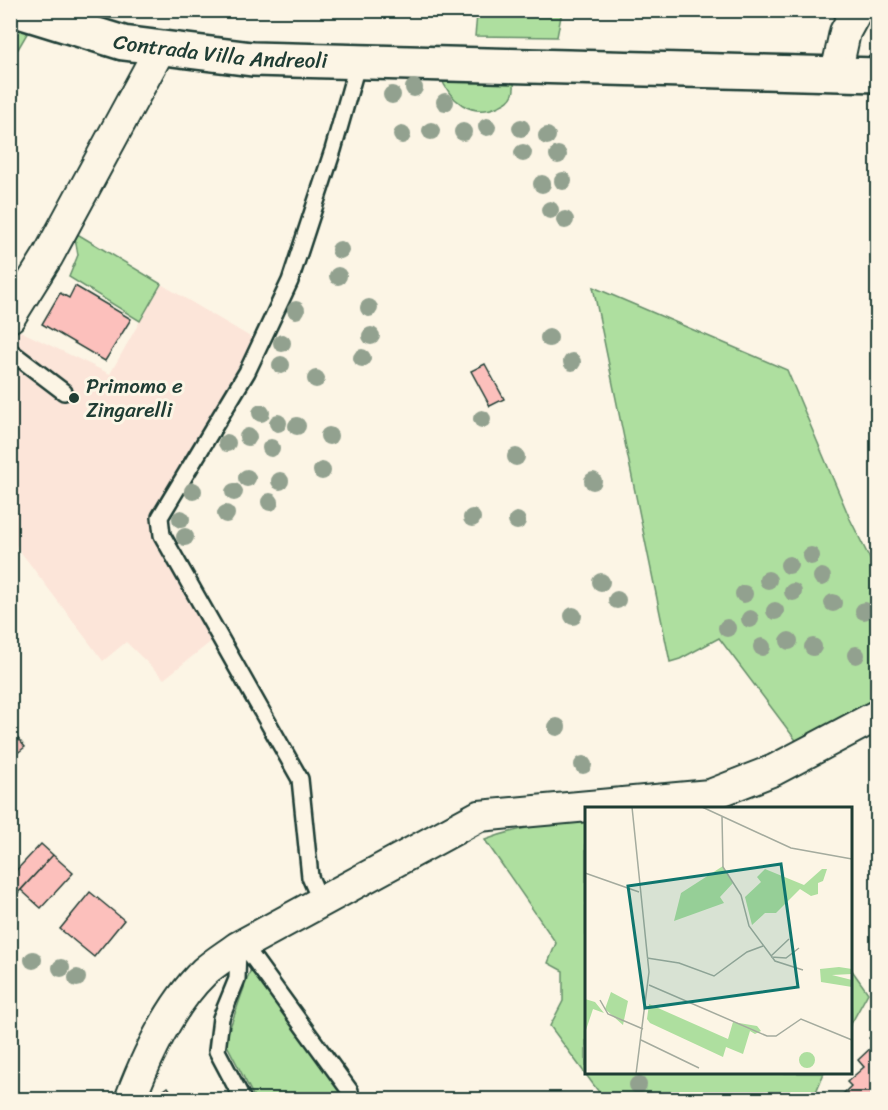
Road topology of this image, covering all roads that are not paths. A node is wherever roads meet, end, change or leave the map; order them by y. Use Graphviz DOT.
graph roads {
  1 [pos="16,10"];
  2 [pos="857,10"];
  3 [pos="161,47"];
  4 [pos="358,62"];
  5 [pos="836,74"];
  6 [pos="878,75"];
  7 [pos="10,317"];
  8 [pos="10,351"];
  9 [pos="64,392"];
  10 [pos="878,715"];
  11 [pos="321,902"];
  12 [pos="240,946"];
  13 [pos="350,1091"];
  14 [pos="130,1100"];
  15 [pos="243,1100"];
  1 -- 3 [label="main road, Contrada Villa Andreoli"];
  2 -- 5 [label="street"];
  3 -- 4 [label="main road, Contrada Villa Andreoli"];
  3 -- 7 [label="street"];
  4 -- 5 [label="main road, Contrada Villa Andreoli"];
  4 -- 11 [label="lane"];
  5 -- 6 [label="main road, Contrada Villa Andreoli"];
  8 -- 9 [label="lane"];
  10 -- 11 [label="street"];
  11 -- 12 [label="street"];
  12 -- 13 [label="lane"];
  12 -- 14 [label="street"];
  12 -- 15 [label="lane"];
}
